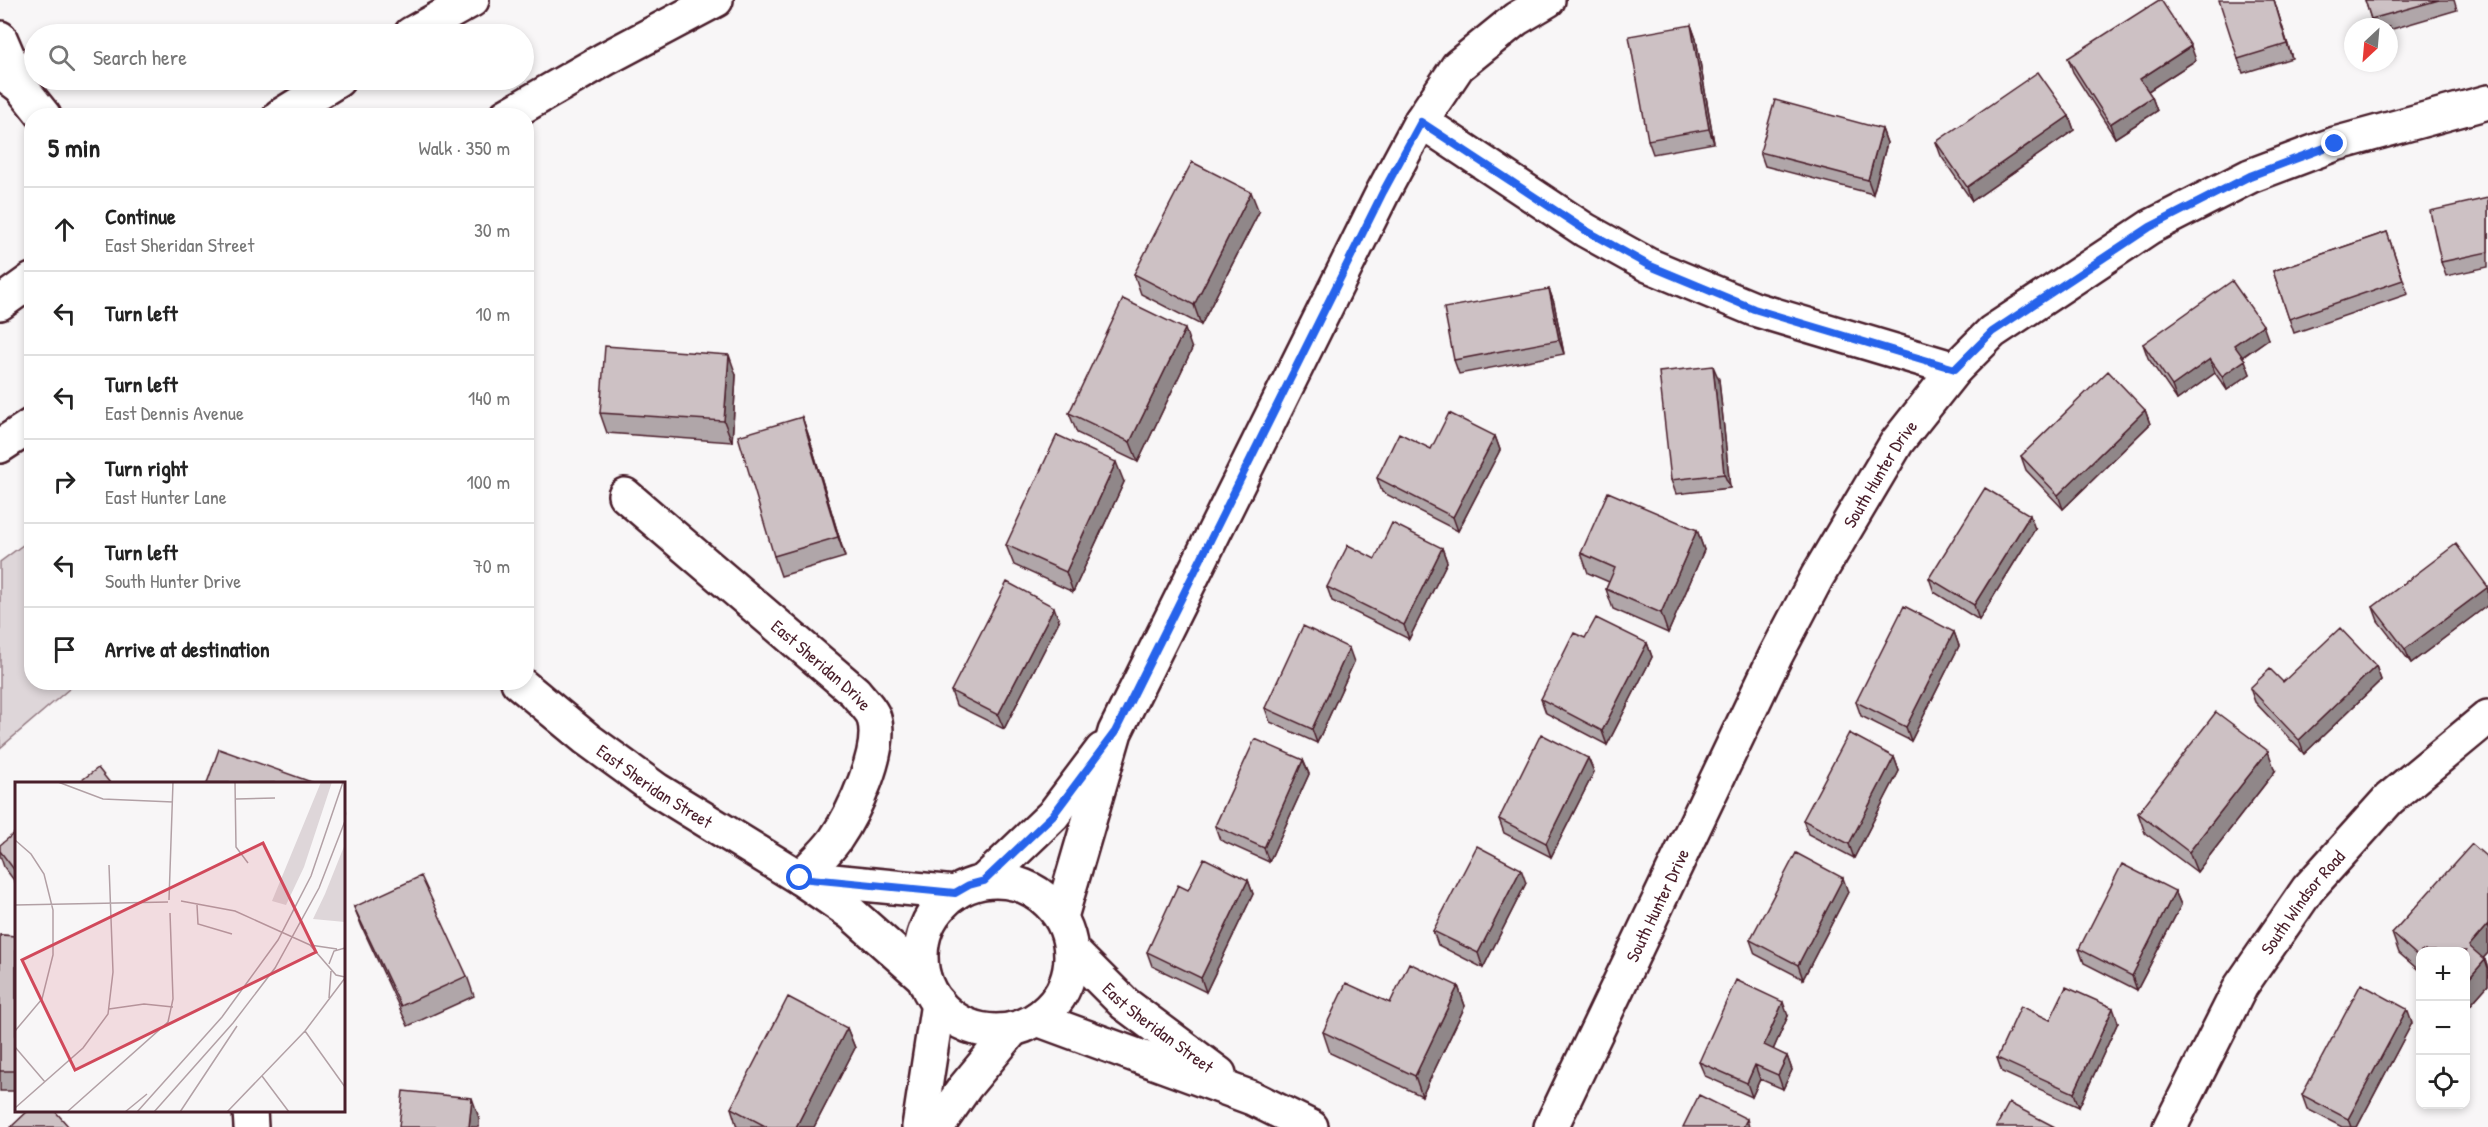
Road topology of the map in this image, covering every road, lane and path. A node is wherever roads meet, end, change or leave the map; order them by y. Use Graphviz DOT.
graph roads {
  1 [pos="472,0"];
  2 [pos="716,0"];
  3 [pos="1548,0"];
  4 [pos="429,24"];
  5 [pos="0,38"];
  6 [pos="10,79"];
  7 [pos="322,90"];
  8 [pos="2488,102"];
  9 [pos="37,108"];
  10 [pos="293,108"];
  11 [pos="520,108"];
  12 [pos="1421,122"];
  13 [pos="24,286"];
  14 [pos="0,303"];
  15 [pos="1955,369"];
  16 [pos="24,430"];
  17 [pos="0,447"];
  18 [pos="625,495"];
  19 [pos="528,690"];
  20 [pos="2488,717"];
  21 [pos="1115,732"];
  22 [pos="800,878"];
  23 [pos="969,887"];
  24 [pos="1061,917"];
  25 [pos="1071,950"];
  26 [pos="931,990"];
  27 [pos="1025,1024"];
  28 [pos="1252,1098"];
  29 [pos="249,1112"];
  30 [pos="251,1127"];
  31 [pos="919,1127"];
  32 [pos="937,1127"];
  33 [pos="1311,1127"];
  34 [pos="1551,1127"];
  35 [pos="2170,1127"];
  1 -- 4 [label="main road"];
  2 -- 11 [label="main road"];
  3 -- 12 [label="main road"];
  5 -- 6 [label="main road"];
  6 -- 9 [label="main road"];
  7 -- 10 [label="main road"];
  8 -- 15 [label="main road, South Hunter Drive"];
  12 -- 15 [label="main road"];
  12 -- 21 [label="main road"];
  13 -- 14 [label="main road"];
  15 -- 34 [label="main road, South Hunter Drive"];
  16 -- 17 [label="main road"];
  18 -- 22 [label="main road, East Sheridan Drive"];
  19 -- 22 [label="main road, East Sheridan Street"];
  20 -- 35 [label="main road, South Windsor Road"];
  21 -- 23 [label="main road"];
  21 -- 24 [label="main road"];
  22 -- 23 [label="main road, East Sheridan Street"];
  22 -- 26 [label="main road, East Sheridan Street"];
  23 -- 24 [label="main road"];
  23 -- 26 [label="main road"];
  24 -- 25 [label="main road"];
  25 -- 27 [label="main road"];
  25 -- 28 [label="main road, East Sheridan Street"];
  26 -- 27 [label="main road"];
  26 -- 31 [label="main road"];
  27 -- 28 [label="main road, East Sheridan Street"];
  27 -- 32 [label="main road"];
  28 -- 33 [label="main road, East Sheridan Street"];
  29 -- 30 [label="main road"];
}
